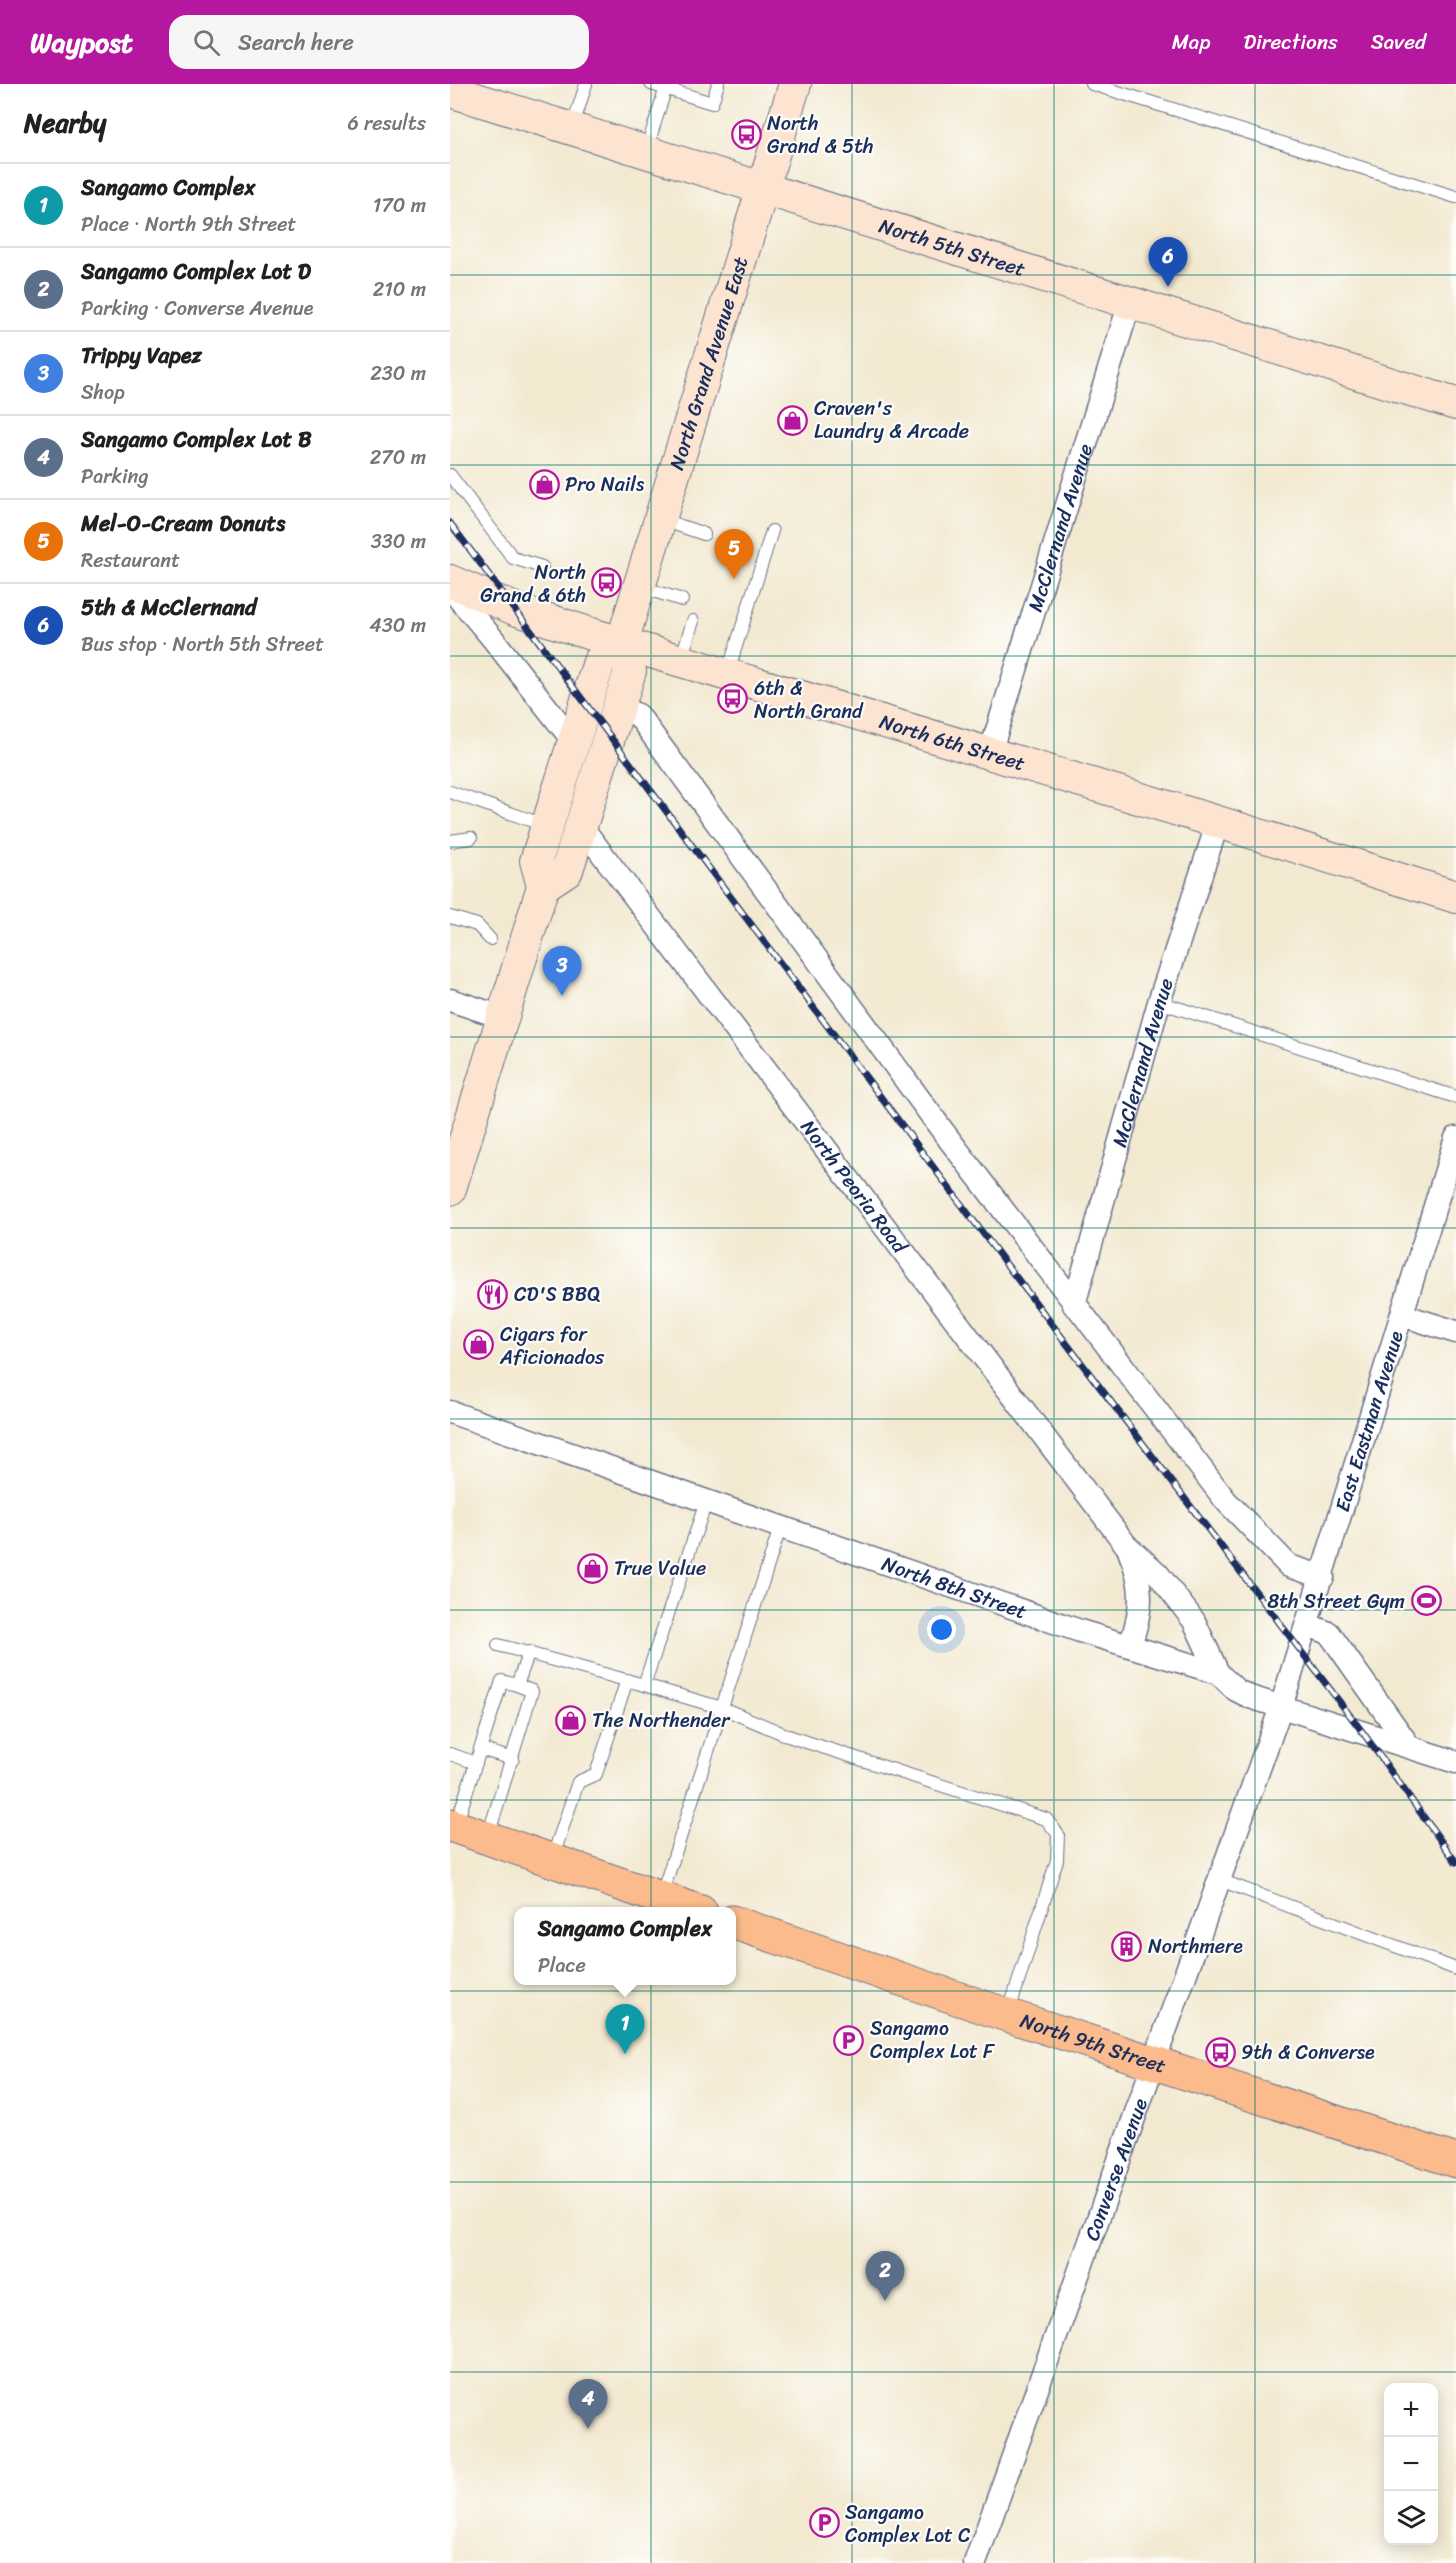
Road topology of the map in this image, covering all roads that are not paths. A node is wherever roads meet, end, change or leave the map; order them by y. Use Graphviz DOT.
graph roads {
  1 [pos="586,84"];
  2 [pos="651,84"];
  3 [pos="718,84"];
  4 [pos="795,84"];
  5 [pos="1092,84"];
  6 [pos="667,86"];
  7 [pos="450,91"];
  8 [pos="572,129"];
  9 [pos="646,152"];
  10 [pos="763,188"];
  11 [pos="1456,197"];
  12 [pos="1130,302"];
  13 [pos="1456,404"];
  14 [pos="450,475"];
  15 [pos="660,519"];
  16 [pos="772,531"];
  17 [pos="704,534"];
  18 [pos="542,567"];
  19 [pos="450,581"];
  20 [pos="639,586"];
  21 [pos="450,588"];
  22 [pos="682,600"];
  23 [pos="693,621"];
  24 [pos="622,642"];
  25 [pos="681,660"];
  26 [pos="727,675"];
  27 [pos="618,708"];
  28 [pos="573,742"];
  29 [pos="990,753"];
  30 [pos="450,792"];
  31 [pos="1218,822"];
  32 [pos="547,826"];
  33 [pos="581,826"];
  34 [pos="471,838"];
  35 [pos="450,841"];
  36 [pos="543,886"];
  37 [pos="1456,897"];
  38 [pos="450,916"];
  39 [pos="490,939"];
  40 [pos="450,1000"];
  41 [pos="1159,1002"];
  42 [pos="502,1017"];
  43 [pos="1456,1097"];
  44 [pos="1456,1138"];
  45 [pos="450,1189"];
  46 [pos="1074,1305"];
  47 [pos="1402,1315"];
  48 [pos="1456,1332"];
  49 [pos="450,1412"];
  50 [pos="706,1502"];
  51 [pos="780,1528"];
  52 [pos="1126,1545"];
  53 [pos="1323,1577"];
  54 [pos="1308,1625"];
  55 [pos="498,1644"];
  56 [pos="1130,1646"];
  57 [pos="529,1652"];
  58 [pos="1218,1673"];
  59 [pos="627,1680"];
  60 [pos="517,1685"];
  61 [pos="644,1685"];
  62 [pos="1281,1707"];
  63 [pos="722,1708"];
  64 [pos="1409,1746"];
  65 [pos="480,1749"];
  66 [pos="450,1754"];
  67 [pos="513,1760"];
  68 [pos="1456,1762"];
  69 [pos="476,1763"];
  70 [pos="453,1826"];
  71 [pos="488,1837"];
  72 [pos="551,1860"];
  73 [pos="1220,1880"];
  74 [pos="661,1897"];
  75 [pos="690,1907"];
  76 [pos="736,1923"];
  77 [pos="1456,1969"];
  78 [pos="1007,2015"];
  79 [pos="1155,2064"];
  80 [pos="1456,2161"];
  81 [pos="975,2563"];
  1 -- 8 [label="lane"];
  2 -- 6 [label="lane"];
  3 -- 6 [label="lane"];
  4 -- 10 [label="main road, North Grand Avenue East"];
  5 -- 11 [label="lane"];
  6 -- 9 [label="lane"];
  7 -- 8 [label="main road, North 5th Street"];
  8 -- 9 [label="main road, North 5th Street"];
  9 -- 10 [label="main road, North 5th Street"];
  10 -- 12 [label="main road, North 5th Street"];
  10 -- 15 [label="main road, North Grand Avenue East"];
  12 -- 13 [label="main road, North 5th Street"];
  12 -- 29 [label="street, McClernand Avenue"];
  14 -- 18 [label="lane"];
  15 -- 17 [label="lane"];
  15 -- 20 [label="main road, North Grand Avenue East"];
  16 -- 26 [label="lane"];
  19 -- 24 [label="main road, North 6th Street"];
  20 -- 22 [label="lane"];
  20 -- 24 [label="main road, North Grand Avenue East"];
  21 -- 28 [label="street"];
  23 -- 25 [label="lane"];
  24 -- 25 [label="main road, North 6th Street"];
  24 -- 27 [label="main road"];
  24 -- 28 [label="main road"];
  25 -- 26 [label="main road, North 6th Street"];
  26 -- 29 [label="main road, North 6th Street"];
  27 -- 33 [label="main road"];
  27 -- 46 [label="street"];
  28 -- 32 [label="main road"];
  29 -- 31 [label="main road, North 6th Street"];
  30 -- 32 [label="lane"];
  31 -- 37 [label="main road, North 6th Street"];
  31 -- 41 [label="street, McClernand Avenue"];
  32 -- 36 [label="main road"];
  33 -- 36 [label="main road"];
  33 -- 52 [label="street, North Peoria Road"];
  34 -- 35 [label="lane"];
  36 -- 42 [label="main road"];
  38 -- 39 [label="lane"];
  40 -- 42 [label="street"];
  41 -- 43 [label="lane"];
  41 -- 46 [label="street, McClernand Avenue"];
  42 -- 45 [label="main road"];
  44 -- 47 [label="street, East Eastman Avenue"];
  46 -- 53 [label="street"];
  47 -- 48 [label="street"];
  47 -- 53 [label="street, East Eastman Avenue"];
  49 -- 50 [label="street, North 8th Street"];
  50 -- 51 [label="street, North 8th Street"];
  50 -- 61 [label="lane"];
  51 -- 56 [label="street, North 8th Street"];
  51 -- 63 [label="lane"];
  52 -- 56 [label="street, North Peoria Road"];
  52 -- 58 [label="street, North Peoria Road"];
  53 -- 54 [label="street, East Eastman Avenue"];
  54 -- 62 [label="street, East Eastman Avenue"];
  54 -- 64 [label="street"];
  55 -- 57 [label="lane"];
  56 -- 58 [label="street, North 8th Street"];
  57 -- 59 [label="lane"];
  57 -- 60 [label="lane"];
  58 -- 62 [label="street, North 8th Street"];
  59 -- 61 [label="lane"];
  59 -- 72 [label="lane"];
  60 -- 65 [label="lane"];
  60 -- 67 [label="lane"];
  61 -- 63 [label="lane"];
  62 -- 64 [label="street, North 8th Street"];
  62 -- 73 [label="street, Converse Avenue"];
  63 -- 74 [label="lane"];
  63 -- 78 [label="lane"];
  64 -- 68 [label="street, North 8th Street"];
  65 -- 67 [label="lane"];
  65 -- 69 [label="lane"];
  66 -- 69 [label="lane"];
  67 -- 71 [label="lane"];
  69 -- 70 [label="lane"];
  70 -- 71 [label="main road"];
  71 -- 72 [label="main road"];
  72 -- 74 [label="main road"];
  73 -- 77 [label="lane"];
  73 -- 79 [label="street, Converse Avenue"];
  74 -- 75 [label="main road"];
  76 -- 78 [label="main road, North 9th Street"];
  78 -- 79 [label="main road, North 9th Street"];
  79 -- 80 [label="main road, North 9th Street"];
  79 -- 81 [label="street, Converse Avenue"];
}
